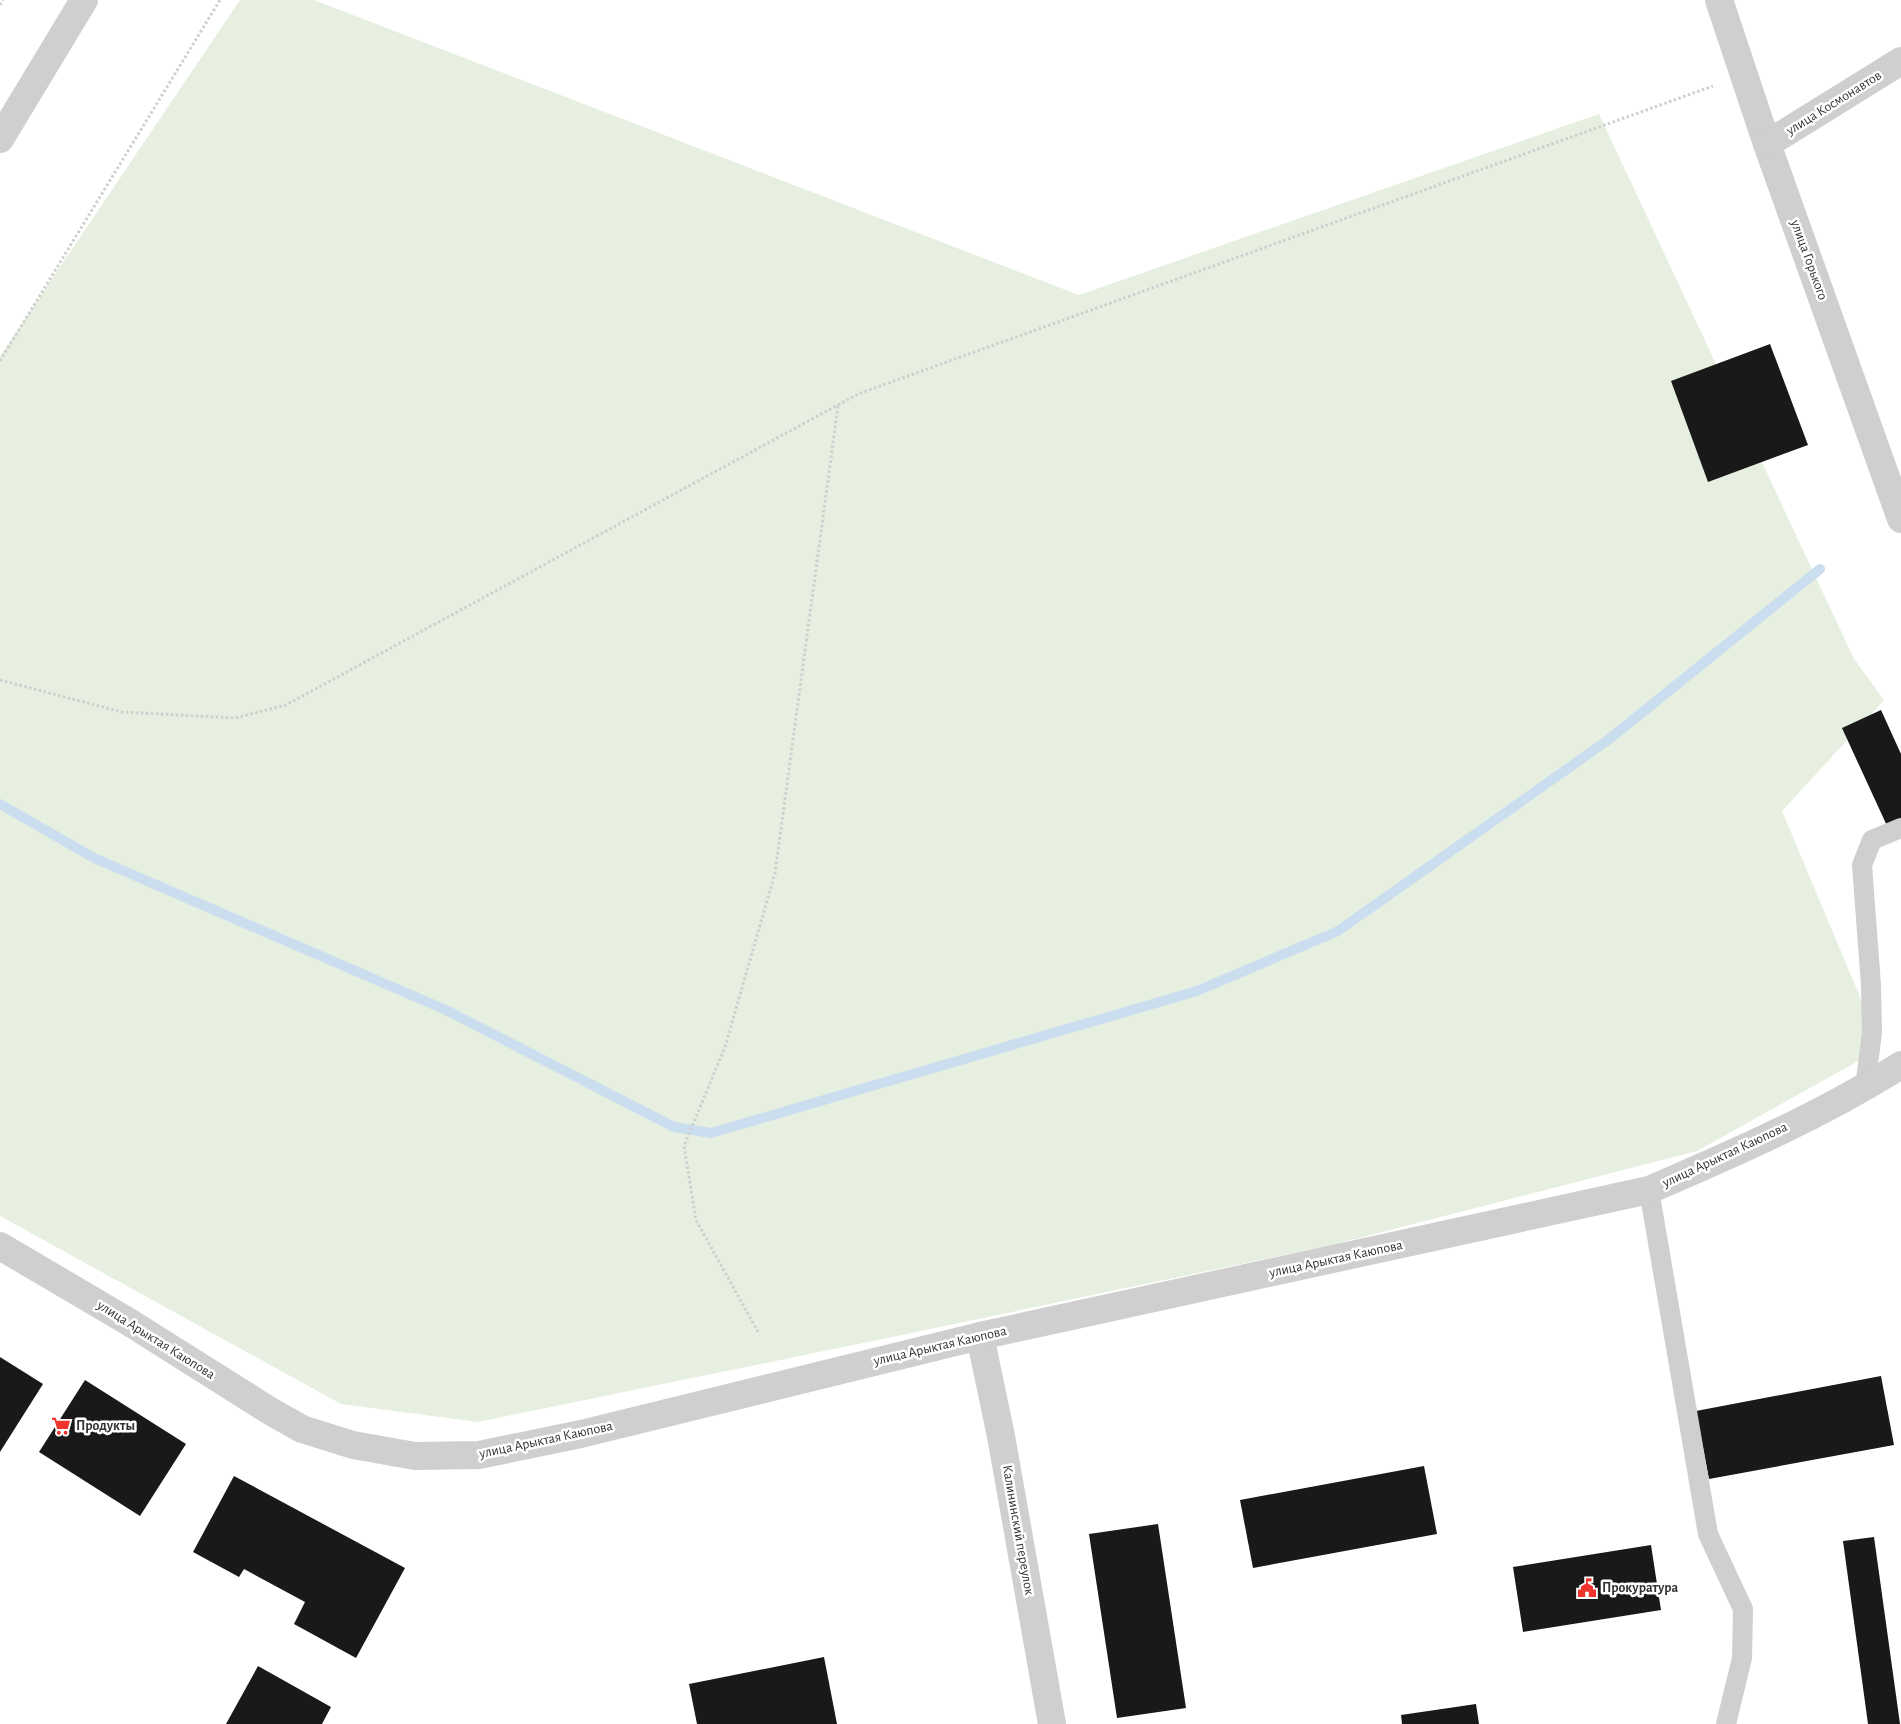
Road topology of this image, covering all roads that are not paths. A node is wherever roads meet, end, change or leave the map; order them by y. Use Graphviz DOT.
graph roads {
  1 [pos="84,0"];
  2 [pos="1719,0"];
  3 [pos="1901,61"];
  4 [pos="0,139"];
  5 [pos="1767,144"];
  6 [pos="1901,519"];
  7 [pos="1901,828"];
  8 [pos="1901,1064"];
  9 [pos="1865,1087"];
  10 [pos="1649,1190"];
  11 [pos="0,1246"];
  12 [pos="980,1336"];
  13 [pos="1052,1724"];
  14 [pos="1726,1724"];
  1 -- 4 [label="street"];
  2 -- 5 [label="street, улица Горького"];
  3 -- 5 [label="street, улица Космонавтов"];
  5 -- 6 [label="street, улица Горького"];
  7 -- 9 [label="lane"];
  8 -- 9 [label="street, улица Арыктая Каюпова"];
  9 -- 10 [label="street, улица Арыктая Каюпова"];
  10 -- 12 [label="street, улица Арыктая Каюпова"];
  10 -- 14 [label="lane"];
  11 -- 12 [label="street, улица Арыктая Каюпова"];
  12 -- 13 [label="street, Калининский переулок"];
}
